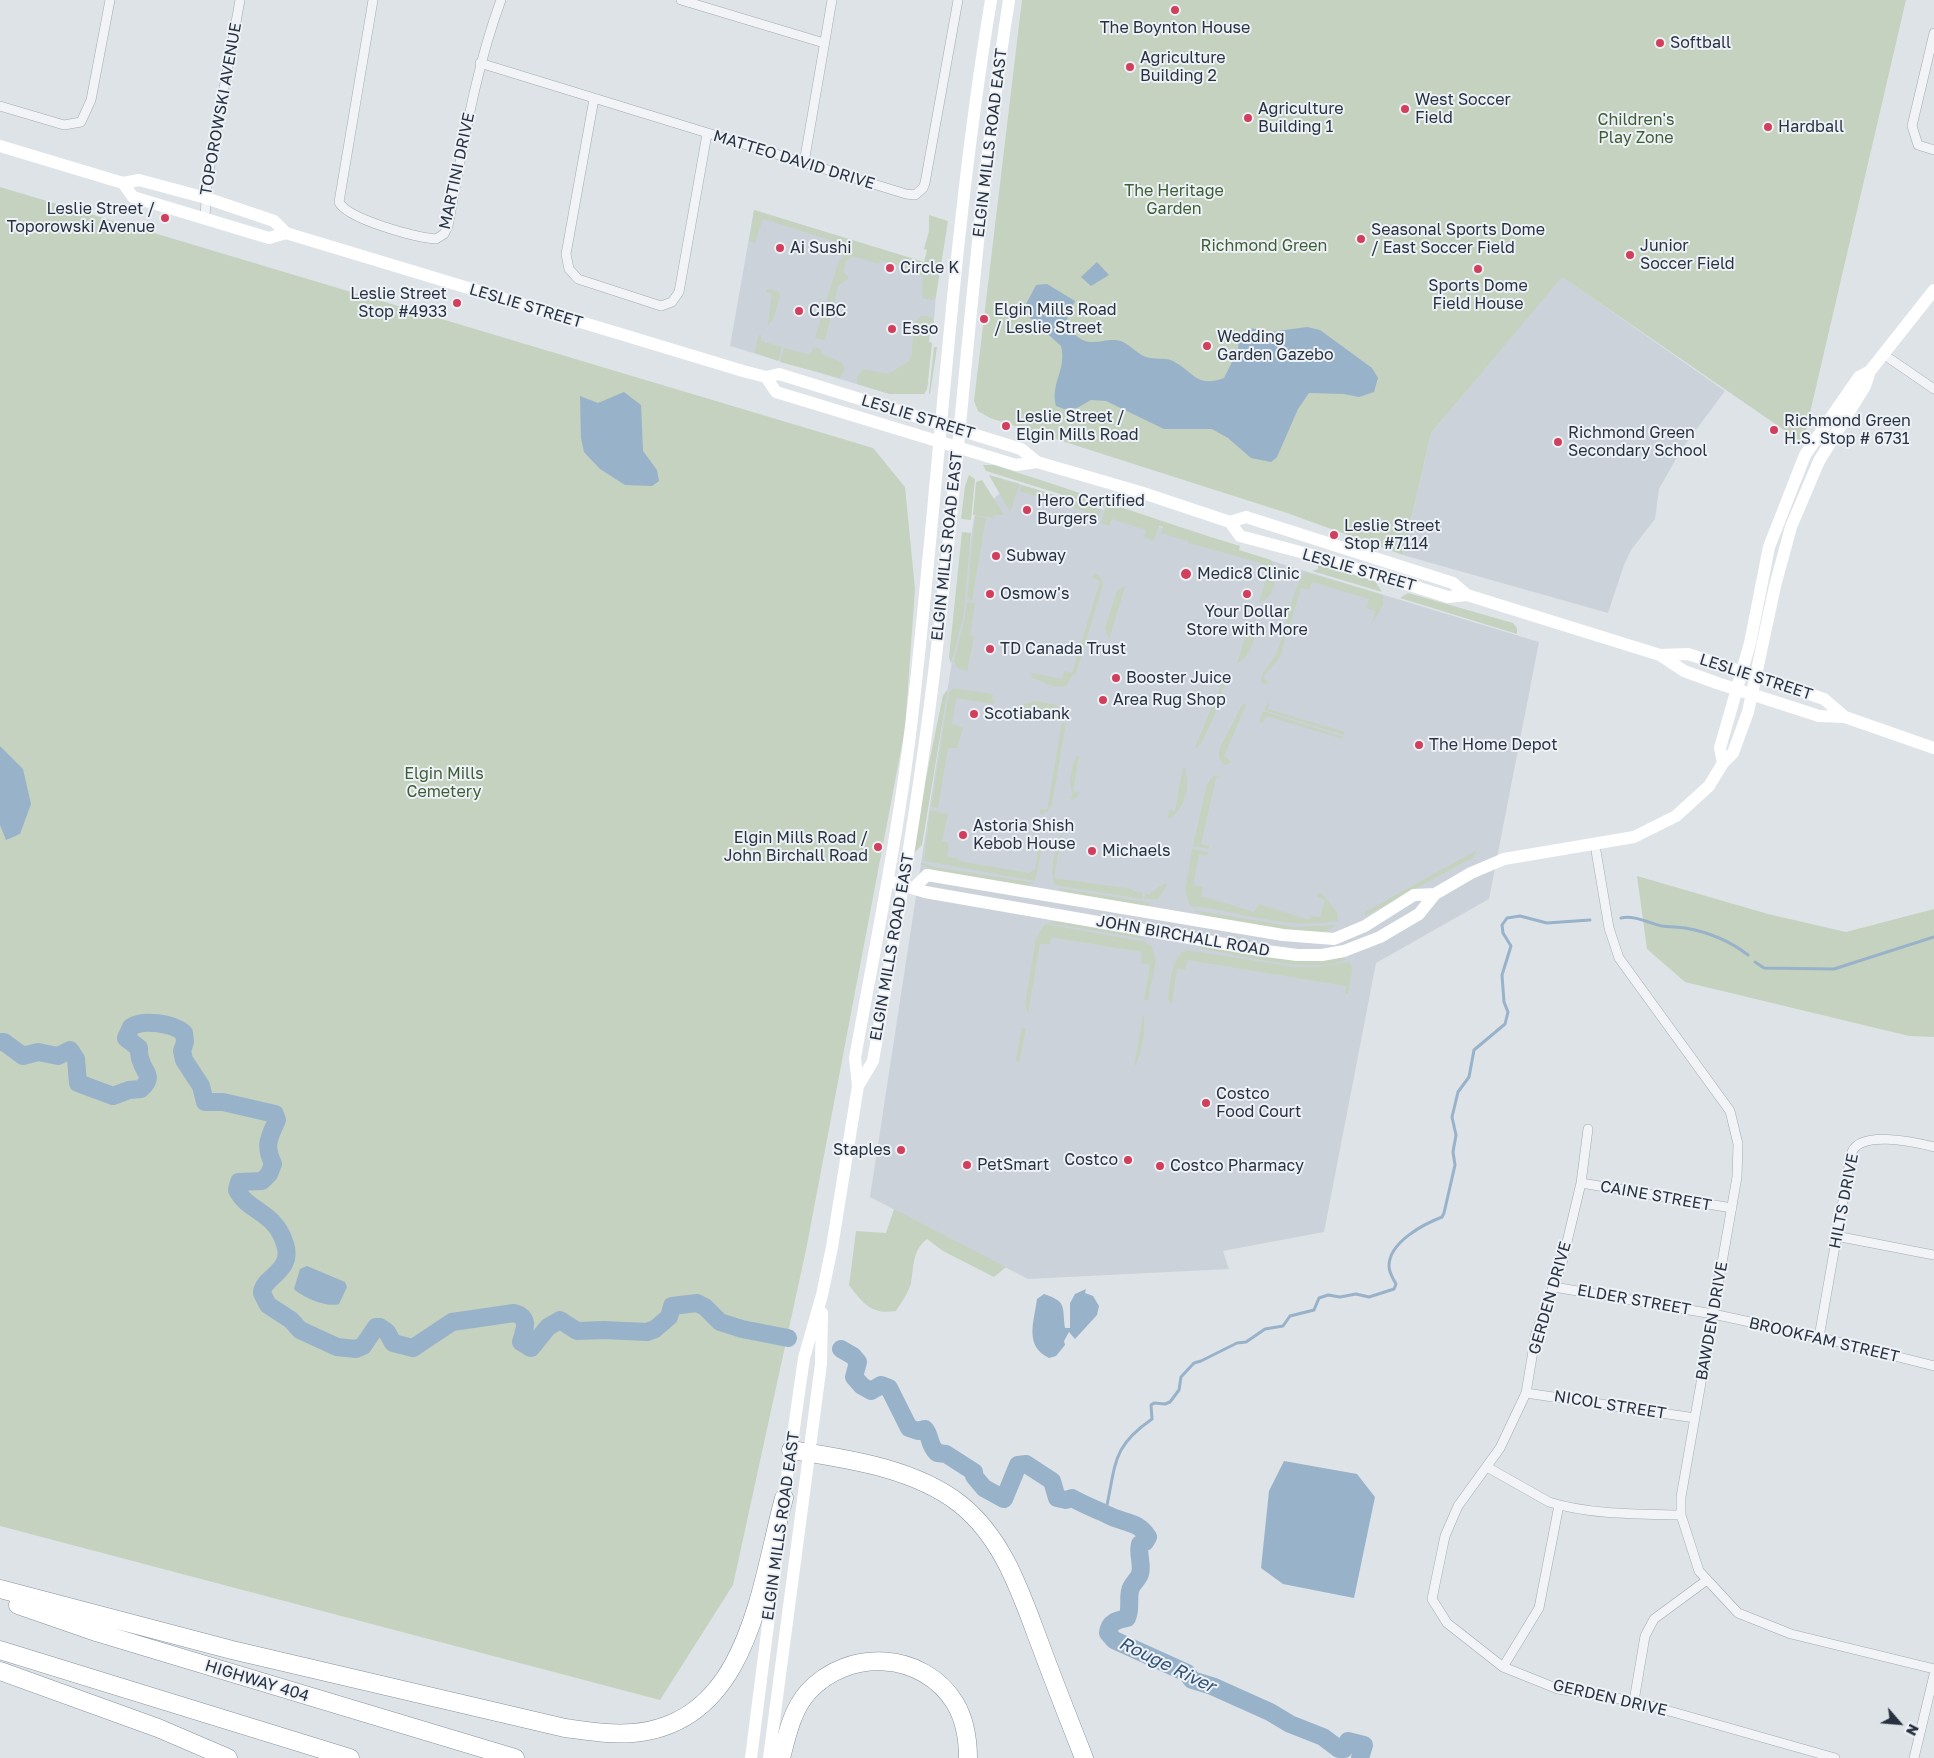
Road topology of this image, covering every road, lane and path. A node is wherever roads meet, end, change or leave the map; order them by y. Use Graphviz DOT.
graph roads {
  1 [pos="110,0"];
  2 [pos="240,0"];
  3 [pos="373,0"];
  4 [pos="501,0"];
  5 [pos="681,0"];
  6 [pos="832,0"];
  7 [pos="958,0"];
  8 [pos="991,0"];
  9 [pos="1009,0"];
  10 [pos="1934,33"];
  11 [pos="824,43"];
  12 [pos="480,63"];
  13 [pos="594,99"];
  14 [pos="0,106"];
  15 [pos="707,134"];
  16 [pos="0,146"];
  17 [pos="1934,150"];
  18 [pos="804,162"];
  19 [pos="123,183"];
  20 [pos="206,198"];
  21 [pos="205,218"];
  22 [pos="286,233"];
  23 [pos="1934,290"];
  24 [pos="1883,354"];
  25 [pos="1870,371"];
  26 [pos="766,377"];
  27 [pos="1934,389"];
  28 [pos="941,423"];
  29 [pos="960,430"];
  30 [pos="939,442"];
  31 [pos="958,449"];
  32 [pos="1805,455"];
  33 [pos="1819,461"];
  34 [pos="1037,462"];
  35 [pos="1230,522"];
  36 [pos="1467,595"];
  37 [pos="1660,655"];
  38 [pos="1740,671"];
  39 [pos="1756,677"];
  40 [pos="1736,688"];
  41 [pos="1752,693"];
  42 [pos="1845,717"];
  43 [pos="1934,748"];
  44 [pos="1723,763"];
  45 [pos="1595,845"];
  46 [pos="889,880"];
  47 [pos="909,886"];
  48 [pos="1435,894"];
  49 [pos="858,1086"];
  50 [pos="1588,1130"];
  51 [pos="1934,1147"];
  52 [pos="1581,1183"];
  53 [pos="1732,1208"];
  54 [pos="1836,1236"];
  55 [pos="1934,1255"];
  56 [pos="1554,1287"];
  57 [pos="822,1295"];
  58 [pos="1713,1314"];
  59 [pos="1819,1337"];
  60 [pos="1934,1366"];
  61 [pos="1526,1393"];
  62 [pos="1695,1418"];
  63 [pos="791,1450"];
  64 [pos="810,1453"];
  65 [pos="1486,1467"];
  66 [pos="784,1498"];
  67 [pos="1559,1505"];
  68 [pos="1681,1515"];
  69 [pos="1707,1580"];
  70 [pos="0,1589"];
  71 [pos="0,1599"];
  72 [pos="0,1650"];
  73 [pos="1504,1667"];
  74 [pos="1934,1669"];
  75 [pos="0,1671"];
  76 [pos="1934,1675"];
  77 [pos="1634,1702"];
  78 [pos="228,1758"];
  79 [pos="350,1758"];
  80 [pos="515,1758"];
  81 [pos="752,1758"];
  82 [pos="769,1758"];
  83 [pos="781,1758"];
  84 [pos="968,1758"];
  85 [pos="1084,1758"];
  86 [pos="1835,1758"];
  87 [pos="1914,1758"];
  1 -- 14 [label="street"];
  2 -- 20 [label="street, TOPOROWSKI AVENUE"];
  3 -- 12 [label="street, MARTINI DRIVE"];
  4 -- 12 [label="street, MARTINI DRIVE"];
  5 -- 11 [label="street"];
  6 -- 11 [label="street"];
  7 -- 18 [label="street, MATTEO DAVID DRIVE"];
  8 -- 28 [label="main road, ELGIN MILLS ROAD EAST"];
  9 -- 29 [label="main road, ELGIN MILLS ROAD EAST"];
  10 -- 17 [label="street"];
  11 -- 18 [label="street"];
  12 -- 13 [label="street, MATTEO DAVID DRIVE"];
  13 -- 15 [label="street, MATTEO DAVID DRIVE"];
  13 -- 15 [label="street"];
  15 -- 18 [label="street, MATTEO DAVID DRIVE"];
  16 -- 19 [label="main road, LESLIE STREET"];
  19 -- 20 [label="main road, LESLIE STREET"];
  19 -- 21 [label="main road, LESLIE STREET"];
  20 -- 21 [label="street, TOPOROWSKI AVENUE"];
  20 -- 22 [label="main road, LESLIE STREET"];
  21 -- 22 [label="main road, LESLIE STREET"];
  22 -- 26 [label="main road, LESLIE STREET"];
  23 -- 24 [label="main road"];
  24 -- 25 [label="main road"];
  24 -- 27 [label="street"];
  25 -- 32 [label="main road"];
  25 -- 33 [label="main road, JOHN BIRCHALL ROAD"];
  26 -- 28 [label="main road, LESLIE STREET"];
  26 -- 30 [label="main road, LESLIE STREET"];
  28 -- 29 [label="main road, LESLIE STREET"];
  28 -- 30 [label="main road, ELGIN MILLS ROAD EAST"];
  29 -- 31 [label="main road, ELGIN MILLS ROAD EAST"];
  29 -- 34 [label="main road, LESLIE STREET"];
  30 -- 31 [label="main road, LESLIE STREET"];
  30 -- 46 [label="main road, ELGIN MILLS ROAD EAST"];
  31 -- 34 [label="main road, LESLIE STREET"];
  31 -- 47 [label="main road, ELGIN MILLS ROAD EAST"];
  32 -- 33 [label="street"];
  32 -- 38 [label="main road"];
  33 -- 39 [label="main road, JOHN BIRCHALL ROAD"];
  34 -- 35 [label="main road, LESLIE STREET"];
  35 -- 36 [label="main road, LESLIE STREET"];
  35 -- 36 [label="main road, LESLIE STREET"];
  36 -- 37 [label="main road, LESLIE STREET"];
  37 -- 38 [label="main road, LESLIE STREET"];
  37 -- 40 [label="main road, LESLIE STREET"];
  38 -- 39 [label="main road, LESLIE STREET"];
  38 -- 40 [label="main road"];
  39 -- 41 [label="main road, JOHN BIRCHALL ROAD"];
  39 -- 42 [label="main road, LESLIE STREET"];
  40 -- 41 [label="main road, LESLIE STREET"];
  40 -- 44 [label="main road"];
  41 -- 42 [label="main road, LESLIE STREET"];
  41 -- 44 [label="main road, JOHN BIRCHALL ROAD"];
  42 -- 43 [label="main road, LESLIE STREET"];
  44 -- 45 [label="main road, JOHN BIRCHALL ROAD"];
  45 -- 48 [label="main road, JOHN BIRCHALL ROAD"];
  45 -- 53 [label="street, BAWDEN DRIVE"];
  46 -- 47 [label="main road, JOHN BIRCHALL ROAD"];
  46 -- 49 [label="main road, ELGIN MILLS ROAD EAST"];
  47 -- 48 [label="main road, JOHN BIRCHALL ROAD"];
  47 -- 48 [label="main road, JOHN BIRCHALL ROAD"];
  47 -- 49 [label="main road, ELGIN MILLS ROAD EAST"];
  49 -- 57 [label="main road, ELGIN MILLS ROAD EAST"];
  50 -- 52 [label="street, GERDEN DRIVE"];
  51 -- 54 [label="street, HILTS DRIVE"];
  52 -- 53 [label="street, CAINE STREET"];
  52 -- 56 [label="street, GERDEN DRIVE"];
  53 -- 58 [label="street, BAWDEN DRIVE"];
  54 -- 55 [label="street"];
  54 -- 59 [label="street, HILTS DRIVE"];
  56 -- 58 [label="street, ELDER STREET"];
  56 -- 61 [label="street, GERDEN DRIVE"];
  57 -- 63 [label="main road, ELGIN MILLS ROAD EAST"];
  57 -- 64 [label="main road, ELGIN MILLS ROAD EAST"];
  58 -- 59 [label="street, BROOKFAM STREET"];
  58 -- 62 [label="street, BAWDEN DRIVE"];
  59 -- 60 [label="street, BROOKFAM STREET"];
  61 -- 62 [label="street, NICOL STREET"];
  61 -- 65 [label="street, GERDEN DRIVE"];
  62 -- 68 [label="street, BAWDEN DRIVE"];
  63 -- 64 [label="highway"];
  63 -- 66 [label="main road, ELGIN MILLS ROAD EAST"];
  64 -- 82 [label="main road, ELGIN MILLS ROAD EAST"];
  64 -- 85 [label="highway"];
  65 -- 67 [label="street"];
  65 -- 73 [label="street, GERDEN DRIVE"];
  66 -- 70 [label="highway"];
  66 -- 81 [label="main road, ELGIN MILLS ROAD EAST"];
  67 -- 68 [label="street"];
  67 -- 73 [label="street"];
  68 -- 69 [label="street, BAWDEN DRIVE"];
  69 -- 74 [label="street, BAWDEN DRIVE"];
  69 -- 77 [label="street"];
  71 -- 80 [label="highway, HIGHWAY 404"];
  72 -- 79 [label="highway"];
  73 -- 77 [label="street, GERDEN DRIVE"];
  75 -- 78 [label="highway"];
  76 -- 87 [label="street"];
  77 -- 86 [label="street, GERDEN DRIVE"];
  83 -- 84 [label="highway"];
}
